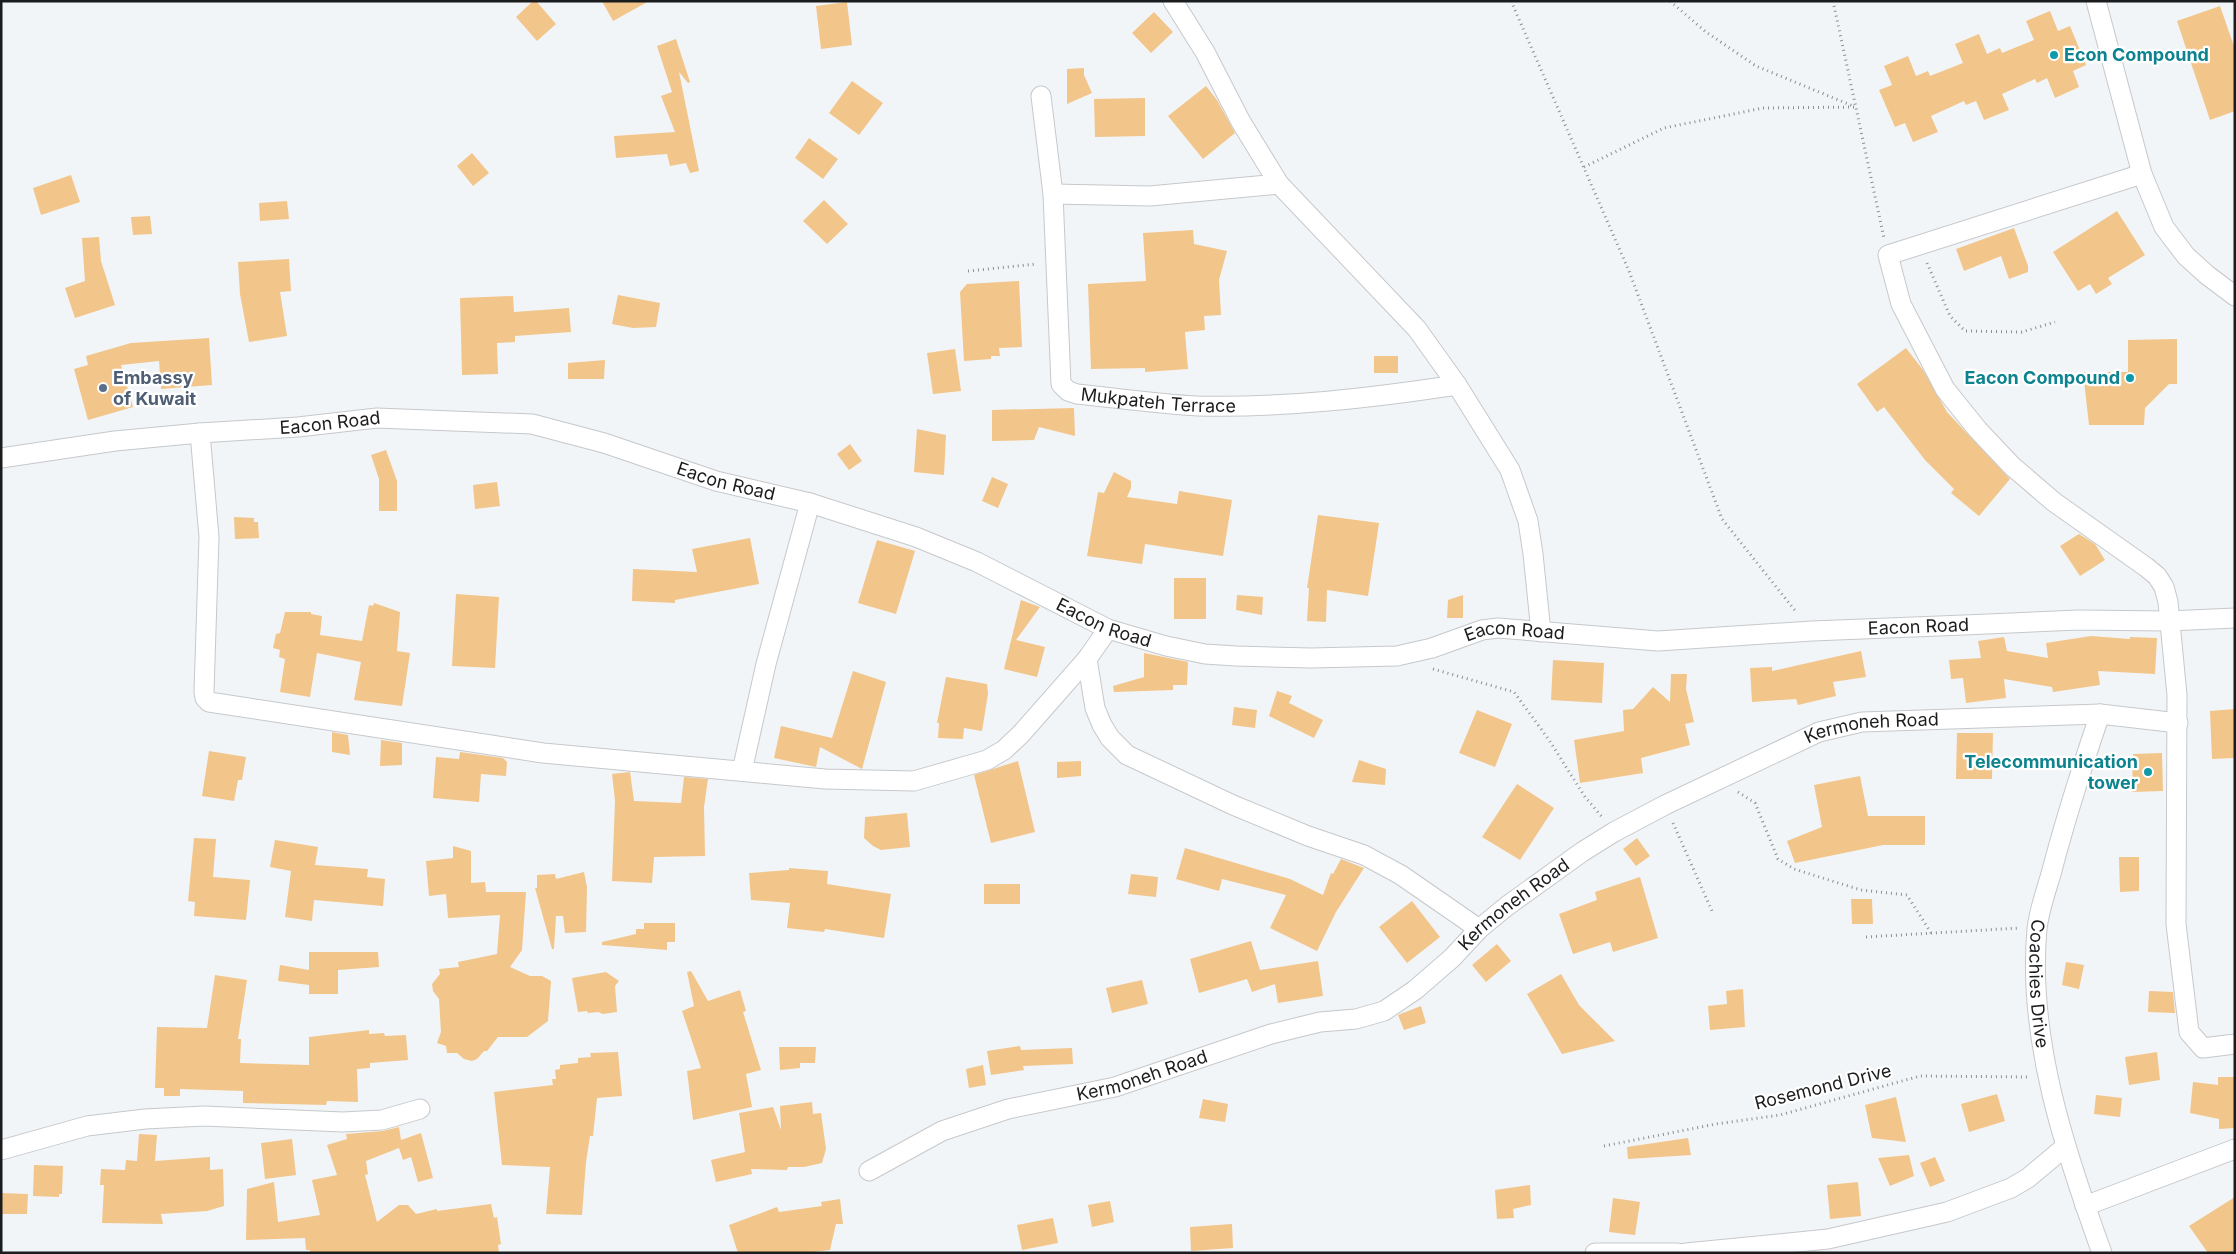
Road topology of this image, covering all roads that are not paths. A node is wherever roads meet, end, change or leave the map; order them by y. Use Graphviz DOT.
graph roads {
  1 [pos="1173,1"];
  2 [pos="2096,1"];
  3 [pos="1041,96"];
  4 [pos="2142,174"];
  5 [pos="1280,184"];
  6 [pos="1053,194"];
  7 [pos="2235,296"];
  8 [pos="1457,385"];
  9 [pos="200,433"];
  10 [pos="1,458"];
  11 [pos="810,503"];
  12 [pos="2235,618"];
  13 [pos="2168,621"];
  14 [pos="1108,629"];
  15 [pos="1541,632"];
  16 [pos="1087,659"];
  17 [pos="2100,714"];
  18 [pos="2178,723"];
  19 [pos="742,771"];
  20 [pos="1480,929"];
  21 [pos="2235,1044"];
  22 [pos="420,1109"];
  23 [pos="2065,1147"];
  24 [pos="2235,1149"];
  25 [pos="1,1150"];
  26 [pos="869,1171"];
  27 [pos="2085,1206"];
  28 [pos="1598,1252"];
  29 [pos="1678,1253"];
  30 [pos="1686,1253"];
  31 [pos="2102,1253"];
  1 -- 5 [label="street"];
  2 -- 4 [label="street"];
  3 -- 6 [label="street, Mukpateh Terrace"];
  4 -- 7 [label="street"];
  4 -- 13 [label="street"];
  5 -- 6 [label="street"];
  5 -- 8 [label="street"];
  6 -- 8 [label="street, Mukpateh Terrace"];
  8 -- 15 [label="street"];
  9 -- 10 [label="street, Eacon Road"];
  9 -- 11 [label="street, Eacon Road"];
  9 -- 19 [label="street"];
  11 -- 14 [label="street, Eacon Road"];
  11 -- 19 [label="street"];
  12 -- 13 [label="street, Eacon Road"];
  13 -- 15 [label="street, Eacon Road"];
  13 -- 18 [label="street"];
  14 -- 15 [label="street, Eacon Road"];
  14 -- 16 [label="street"];
  16 -- 19 [label="street"];
  16 -- 20 [label="street"];
  17 -- 18 [label="street, Kermoneh Road"];
  17 -- 20 [label="street, Kermoneh Road"];
  17 -- 23 [label="street, Coachies Drive"];
  18 -- 21 [label="street"];
  20 -- 26 [label="street, Kermoneh Road"];
  22 -- 25 [label="street"];
  23 -- 27 [label="street, Coachies Drive"];
  23 -- 30 [label="street"];
  24 -- 27 [label="street"];
  27 -- 31 [label="street, Coachies Drive"];
  28 -- 29 [label="street"];
}
